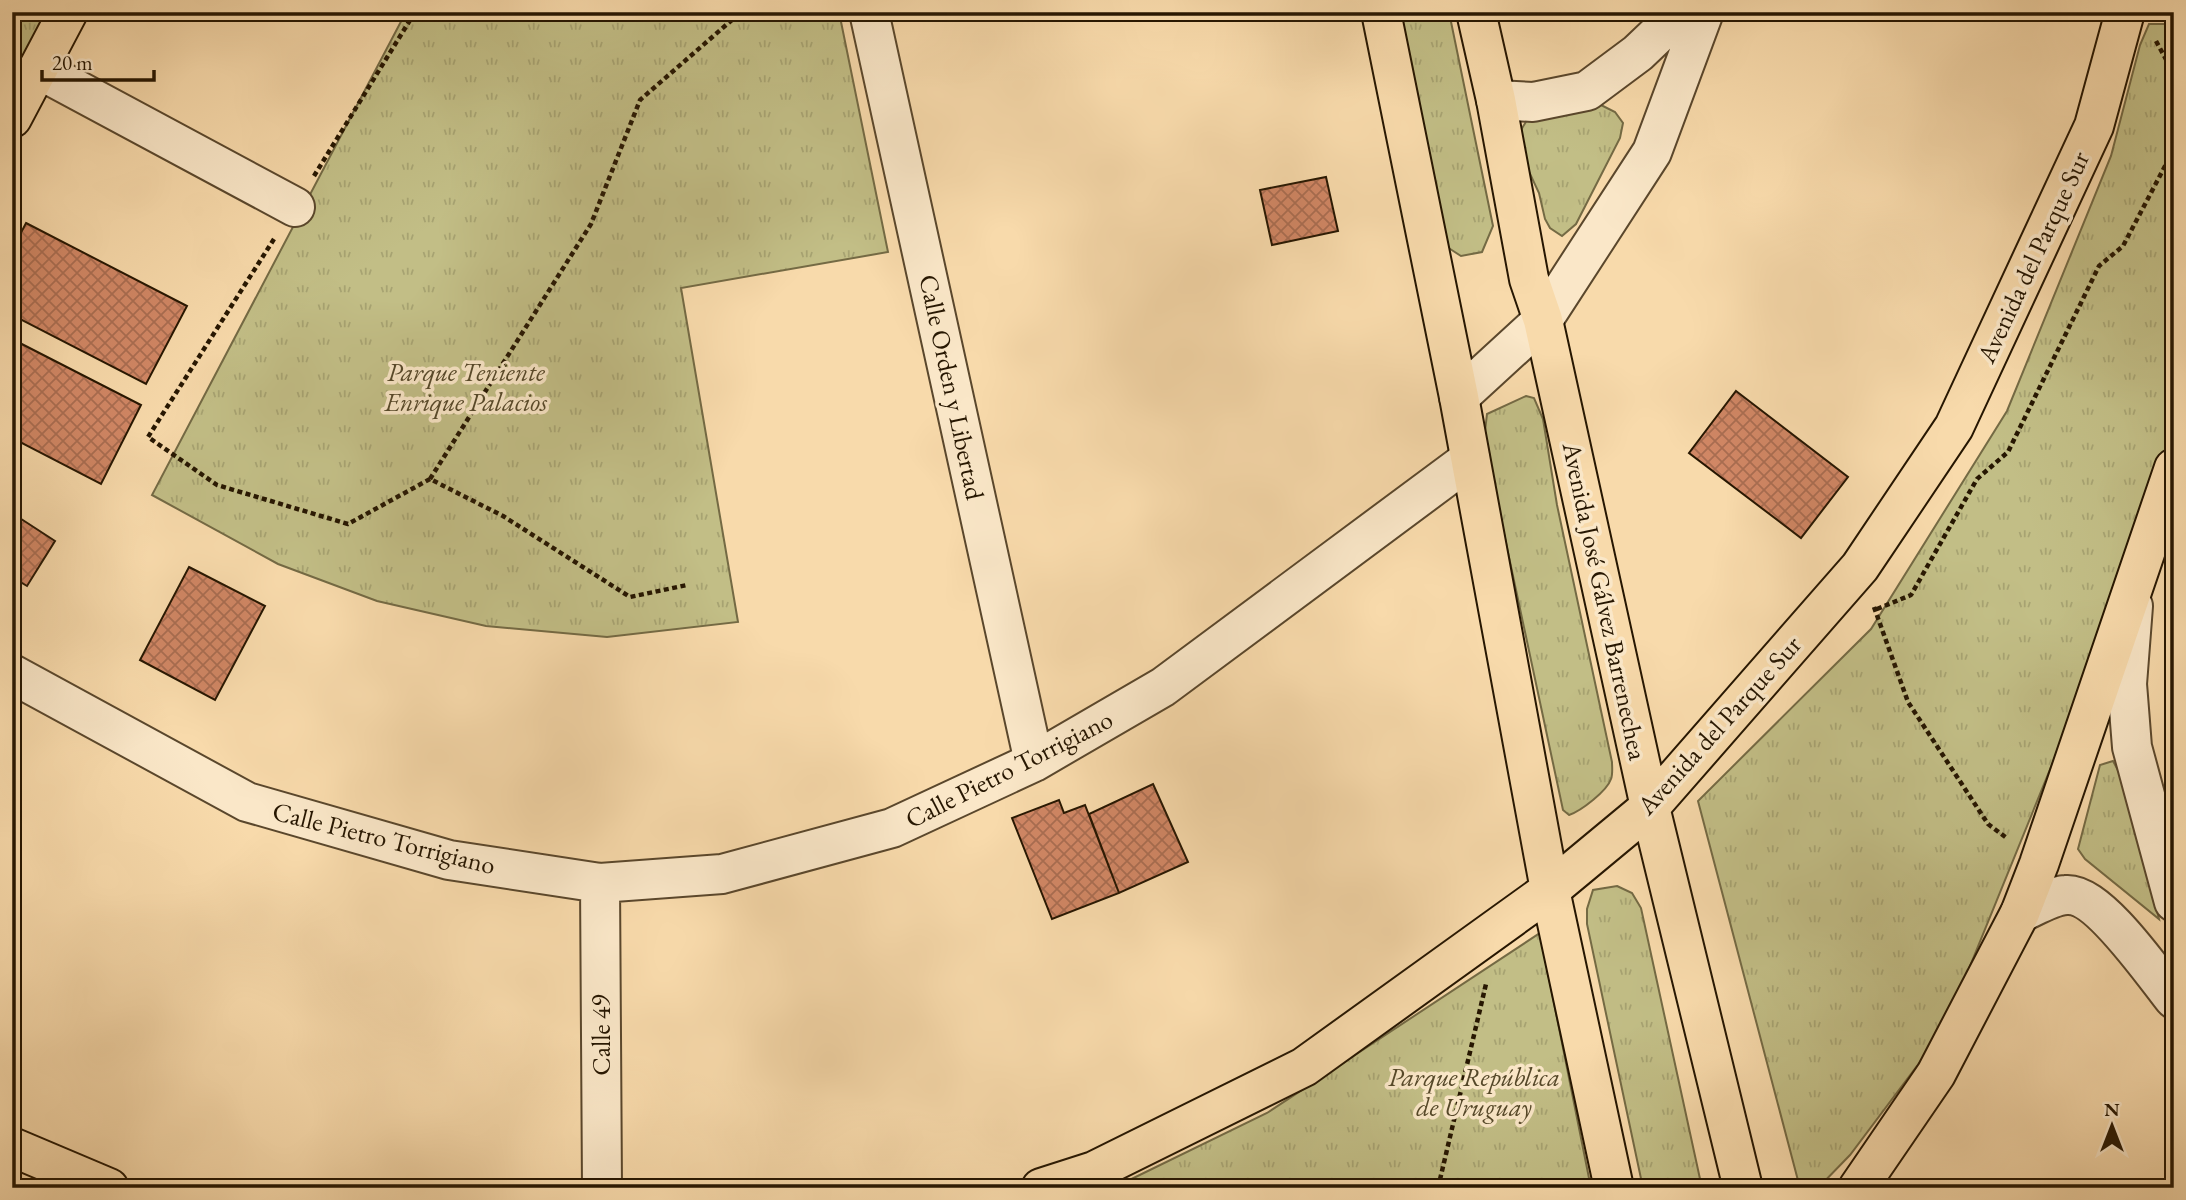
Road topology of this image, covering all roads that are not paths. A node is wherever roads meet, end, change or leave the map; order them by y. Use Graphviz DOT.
graph roads {
  1 [pos="68,12"];
  2 [pos="869,12"];
  3 [pos="1381,12"];
  4 [pos="1476,12"];
  5 [pos="1681,12"];
  6 [pos="1704,12"];
  7 [pos="2141,22"];
  8 [pos="38,69"];
  9 [pos="1496,100"];
  10 [pos="12,118"];
  11 [pos="295,207"];
  12 [pos="1543,320"];
  13 [pos="1459,397"];
  14 [pos="1470,459"];
  15 [pos="2174,468"];
  16 [pos="2135,584"];
  17 [pos="12,674"];
  18 [pos="1034,762"];
  19 [pos="1650,807"];
  20 [pos="600,883"];
  21 [pos="1550,890"];
  22 [pos="2174,902"];
  23 [pos="2020,913"];
  24 [pos="2174,999"];
  25 [pos="12,1147"];
  26 [pos="109,1188"];
  27 [pos="602,1188"];
  28 [pos="1041,1188"];
  29 [pos="1615,1188"];
  30 [pos="1743,1188"];
  31 [pos="1858,1188"];
  1 -- 8 [label="main road"];
  2 -- 18 [label="street, Calle Orden y Libertad"];
  3 -- 13 [label="main road"];
  4 -- 9 [label="main road, Avenida José Gálvez Barrenechea"];
  5 -- 9 [label="street"];
  6 -- 12 [label="street"];
  7 -- 19 [label="main road, Avenida del Parque Sur"];
  8 -- 10 [label="main road"];
  8 -- 11 [label="street"];
  9 -- 12 [label="main road, Avenida José Gálvez Barrenechea"];
  12 -- 13 [label="street"];
  12 -- 19 [label="main road, Avenida José Gálvez Barrenechea"];
  13 -- 14 [label="main road"];
  14 -- 18 [label="street, Calle Pietro Torrigiano"];
  14 -- 21 [label="main road"];
  15 -- 16 [label="main road"];
  16 -- 22 [label="street"];
  16 -- 23 [label="main road"];
  17 -- 20 [label="street, Calle Pietro Torrigiano"];
  18 -- 20 [label="street, Calle Pietro Torrigiano"];
  19 -- 21 [label="main road, Avenida del Parque Sur"];
  19 -- 30 [label="main road, Avenida José Gálvez Barrenechea"];
  20 -- 27 [label="street, Calle 49"];
  21 -- 28 [label="main road, Avenida del Parque Sur"];
  21 -- 29 [label="main road"];
  23 -- 24 [label="street"];
  23 -- 31 [label="main road"];
  25 -- 26 [label="main road"];
}
